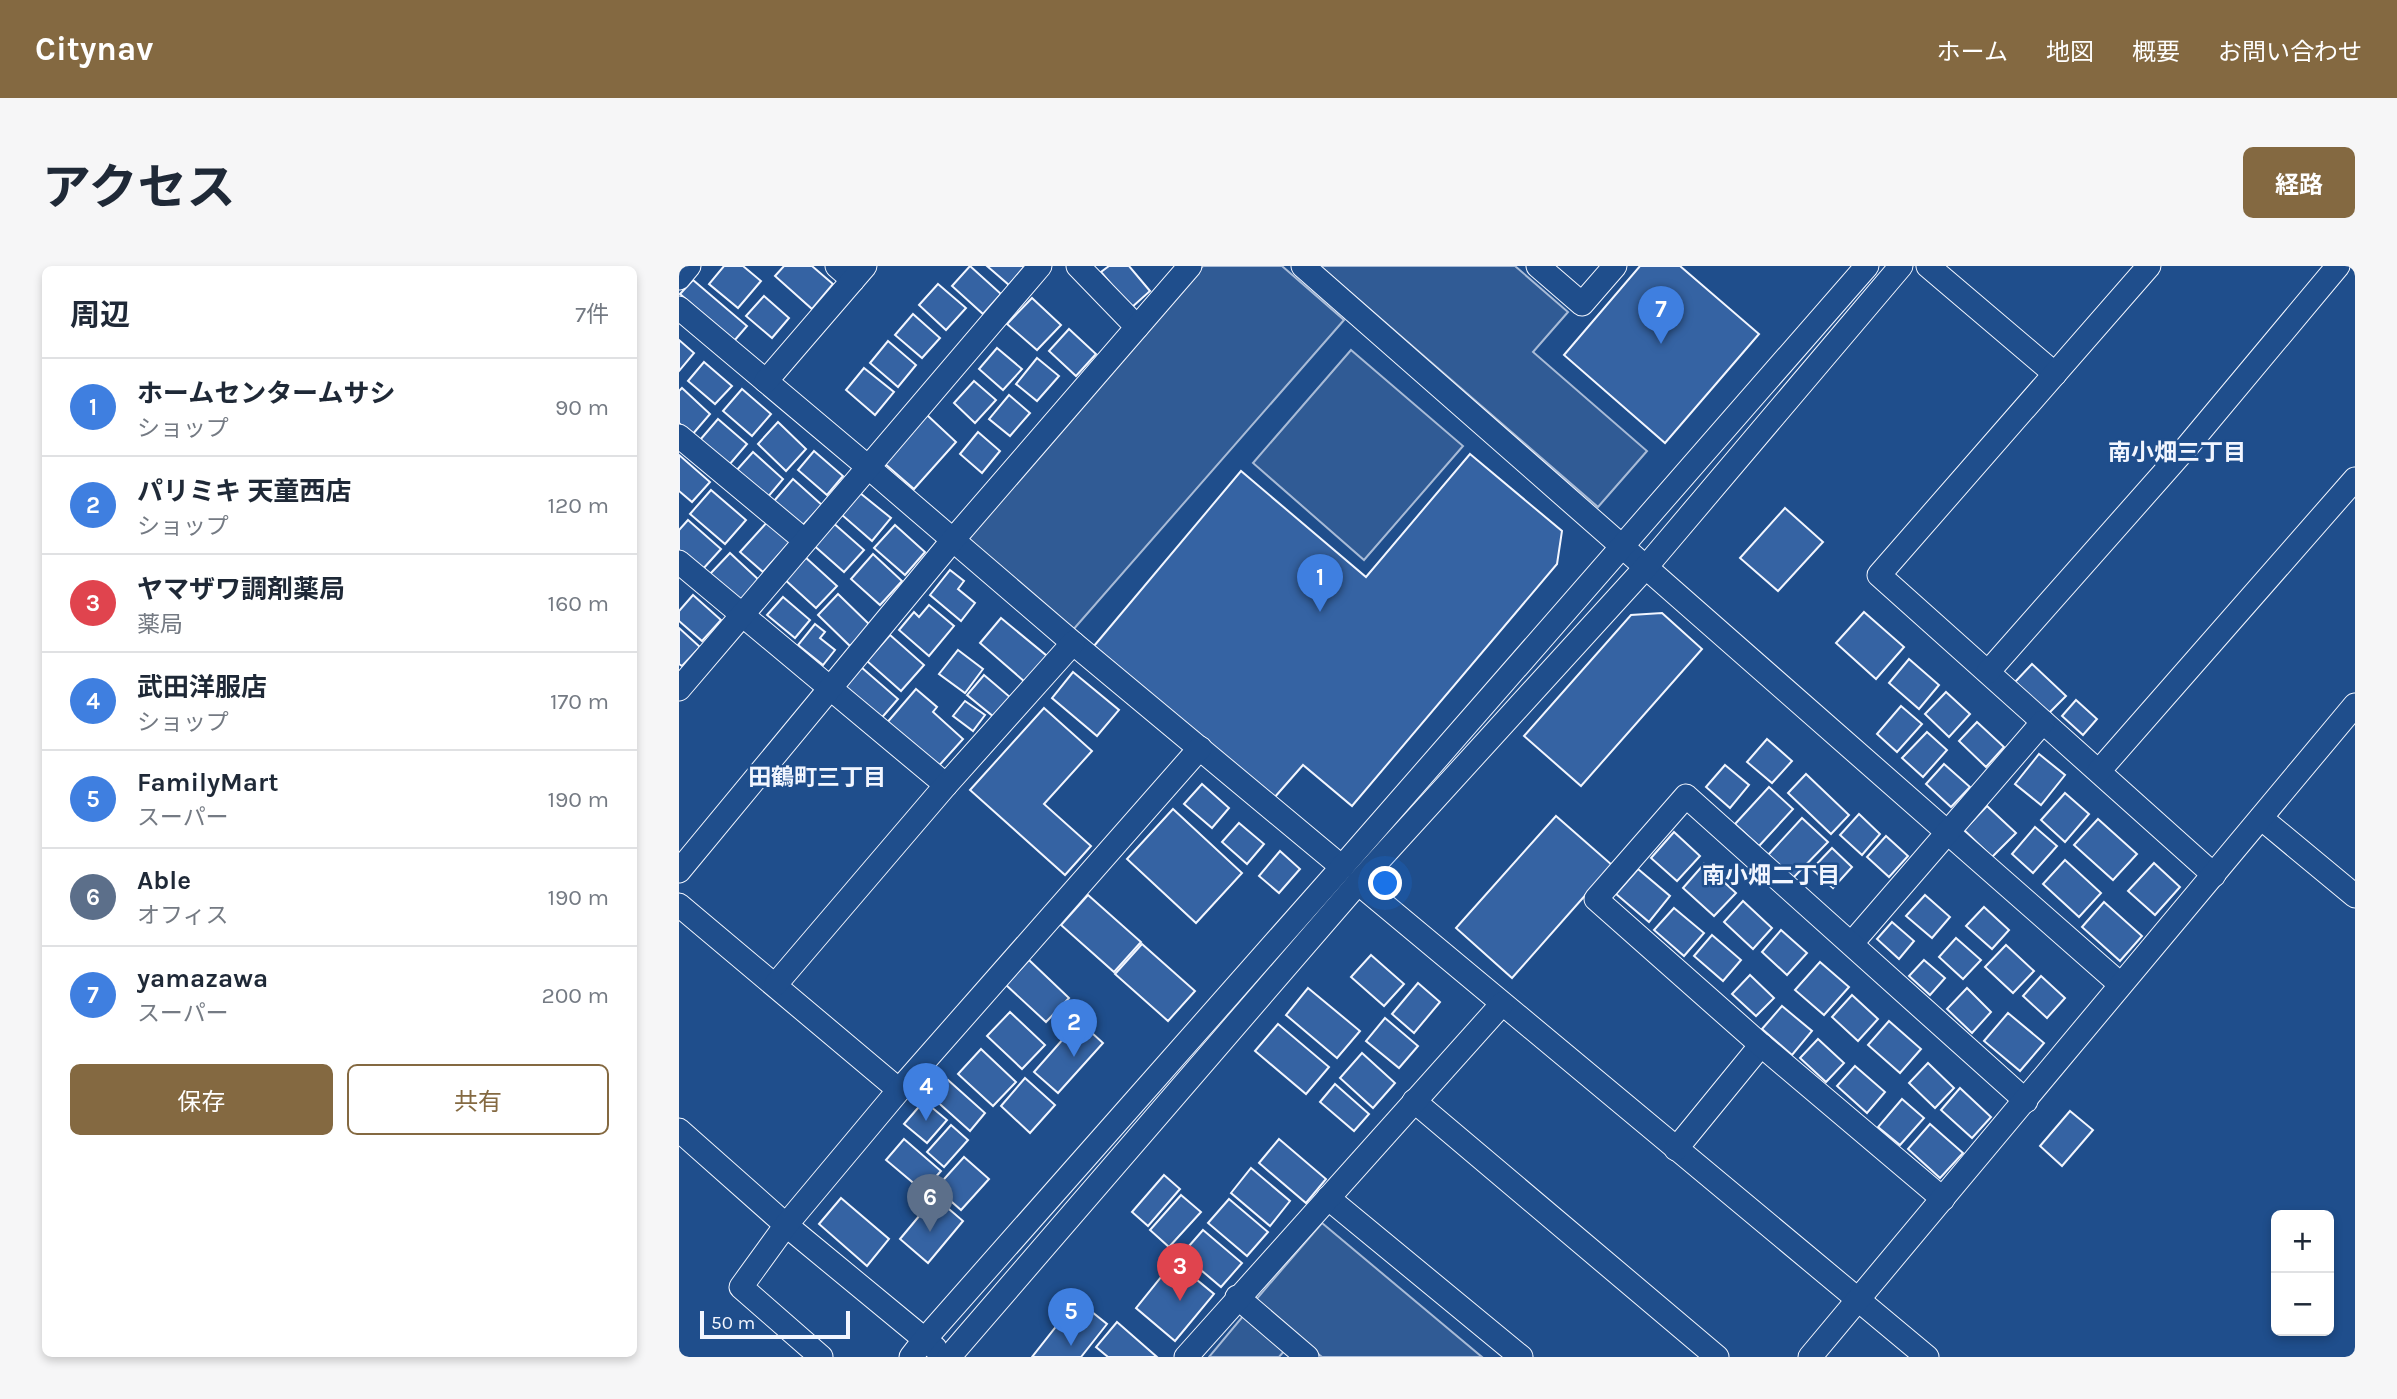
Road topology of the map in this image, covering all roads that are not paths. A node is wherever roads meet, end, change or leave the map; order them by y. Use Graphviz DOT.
graph roads {
  1 [pos="689,266"];
  2 [pos="1040,266"];
  3 [pos="1078,266"];
  4 [pos="1190,266"];
  5 [pos="1303,266"];
  6 [pos="1538,266"];
  7 [pos="1615,266"];
  8 [pos="1867,266"];
  9 [pos="1901,266"];
  10 [pos="1928,266"];
  11 [pos="2149,266"];
  12 [pos="2338,266"];
  13 [pos="2346,266"];
  14 [pos="852,271"];
  15 [pos="2355,274"];
  16 [pos="679,278"];
  17 [pos="679,308"];
  18 [pos="1137,327"];
  19 [pos="2055,374"];
  20 [pos="766,381"];
  21 [pos="679,436"];
  22 [pos="868,467"];
  23 [pos="2355,479"];
  24 [pos="804,540"];
  25 [pos="952,541"];
  26 [pos="1622,547"];
  27 [pos="679,562"];
  28 [pos="1646,567"];
  29 [pos="741,615"];
  30 [pos="1073,643"];
  31 [pos="1988,672"];
  32 [pos="682,680"];
  33 [pos="829,687"];
  34 [pos="2355,705"];
  35 [pos="2043,723"];
  36 [pos="1200,748"];
  37 [pos="2099,771"];
  38 [pos="946,785"];
  39 [pos="2261,818"];
  40 [pos="1949,832"];
  41 [pos="679,871"];
  42 [pos="1350,875"];
  43 [pos="2214,875"];
  44 [pos="2355,895"];
  45 [pos="679,905"];
  46 [pos="1851,943"];
  47 [pos="776,984"];
  48 [pos="2120,984"];
  49 [pos="1502,1004"];
  50 [pos="1761,1045"];
  51 [pos="899,1090"];
  52 [pos="1415,1101"];
  53 [pos="2026,1101"];
  54 [pos="679,1130"];
  55 [pos="1676,1149"];
  56 [pos="1328,1198"];
  57 [pos="1943,1199"];
  58 [pos="786,1226"];
  59 [pos="1237,1297"];
  60 [pos="1859,1301"];
  61 [pos="918,1348"];
  62 [pos="811,1354"];
  63 [pos="1304,1354"];
  64 [pos="948,1357"];
  65 [pos="1185,1357"];
  66 [pos="1521,1357"];
  67 [pos="1717,1357"];
  68 [pos="1810,1357"];
  69 [pos="1927,1357"];
  1 -- 16 [label="street"];
  2 -- 22 [label="street"];
  3 -- 18 [label="street"];
  4 -- 18 [label="street"];
  5 -- 26 [label="street"];
  6 -- 7 [label="street"];
  8 -- 26 [label="street"];
  9 -- 28 [label="street"];
  10 -- 19 [label="street"];
  11 -- 19 [label="street"];
  12 -- 31 [label="street"];
  13 -- 15 [label="street"];
  14 -- 20 [label="street"];
  17 -- 20 [label="street"];
  18 -- 25 [label="street"];
  19 -- 31 [label="street"];
  20 -- 22 [label="street"];
  21 -- 24 [label="street"];
  22 -- 24 [label="street"];
  22 -- 25 [label="street"];
  23 -- 37 [label="street"];
  24 -- 29 [label="street"];
  25 -- 30 [label="street"];
  25 -- 33 [label="street"];
  26 -- 28 [label="street"];
  26 -- 42 [label="street"];
  27 -- 29 [label="street"];
  28 -- 40 [label="street"];
  28 -- 42 [label="street"];
  29 -- 32 [label="street"];
  29 -- 33 [label="street"];
  30 -- 36 [label="street"];
  30 -- 38 [label="street"];
  31 -- 35 [label="street"];
  33 -- 38 [label="street"];
  33 -- 41 [label="street"];
  34 -- 39 [label="street"];
  35 -- 37 [label="street"];
  35 -- 40 [label="street"];
  36 -- 42 [label="street"];
  36 -- 51 [label="street"];
  37 -- 43 [label="street"];
  38 -- 47 [label="street"];
  39 -- 43 [label="street"];
  39 -- 44 [label="street"];
  40 -- 46 [label="street"];
  40 -- 48 [label="street"];
  42 -- 49 [label="street"];
  42 -- 61 [label="street"];
  42 -- 64 [label="street"];
  43 -- 48 [label="street"];
  45 -- 47 [label="street"];
  46 -- 50 [label="street"];
  46 -- 53 [label="street"];
  47 -- 51 [label="street"];
  48 -- 53 [label="street"];
  49 -- 52 [label="street"];
  49 -- 55 [label="street"];
  50 -- 55 [label="street"];
  50 -- 57 [label="street"];
  51 -- 58 [label="street"];
  52 -- 56 [label="street"];
  52 -- 67 [label="street"];
  53 -- 57 [label="street"];
  54 -- 58 [label="street"];
  55 -- 60 [label="street"];
  56 -- 59 [label="street"];
  56 -- 66 [label="street"];
  57 -- 60 [label="street"];
  58 -- 61 [label="street"];
  58 -- 62 [label="street"];
  59 -- 63 [label="street"];
  59 -- 65 [label="street"];
  60 -- 68 [label="street"];
  60 -- 69 [label="street"];
  61 -- 64 [label="street"];
}
